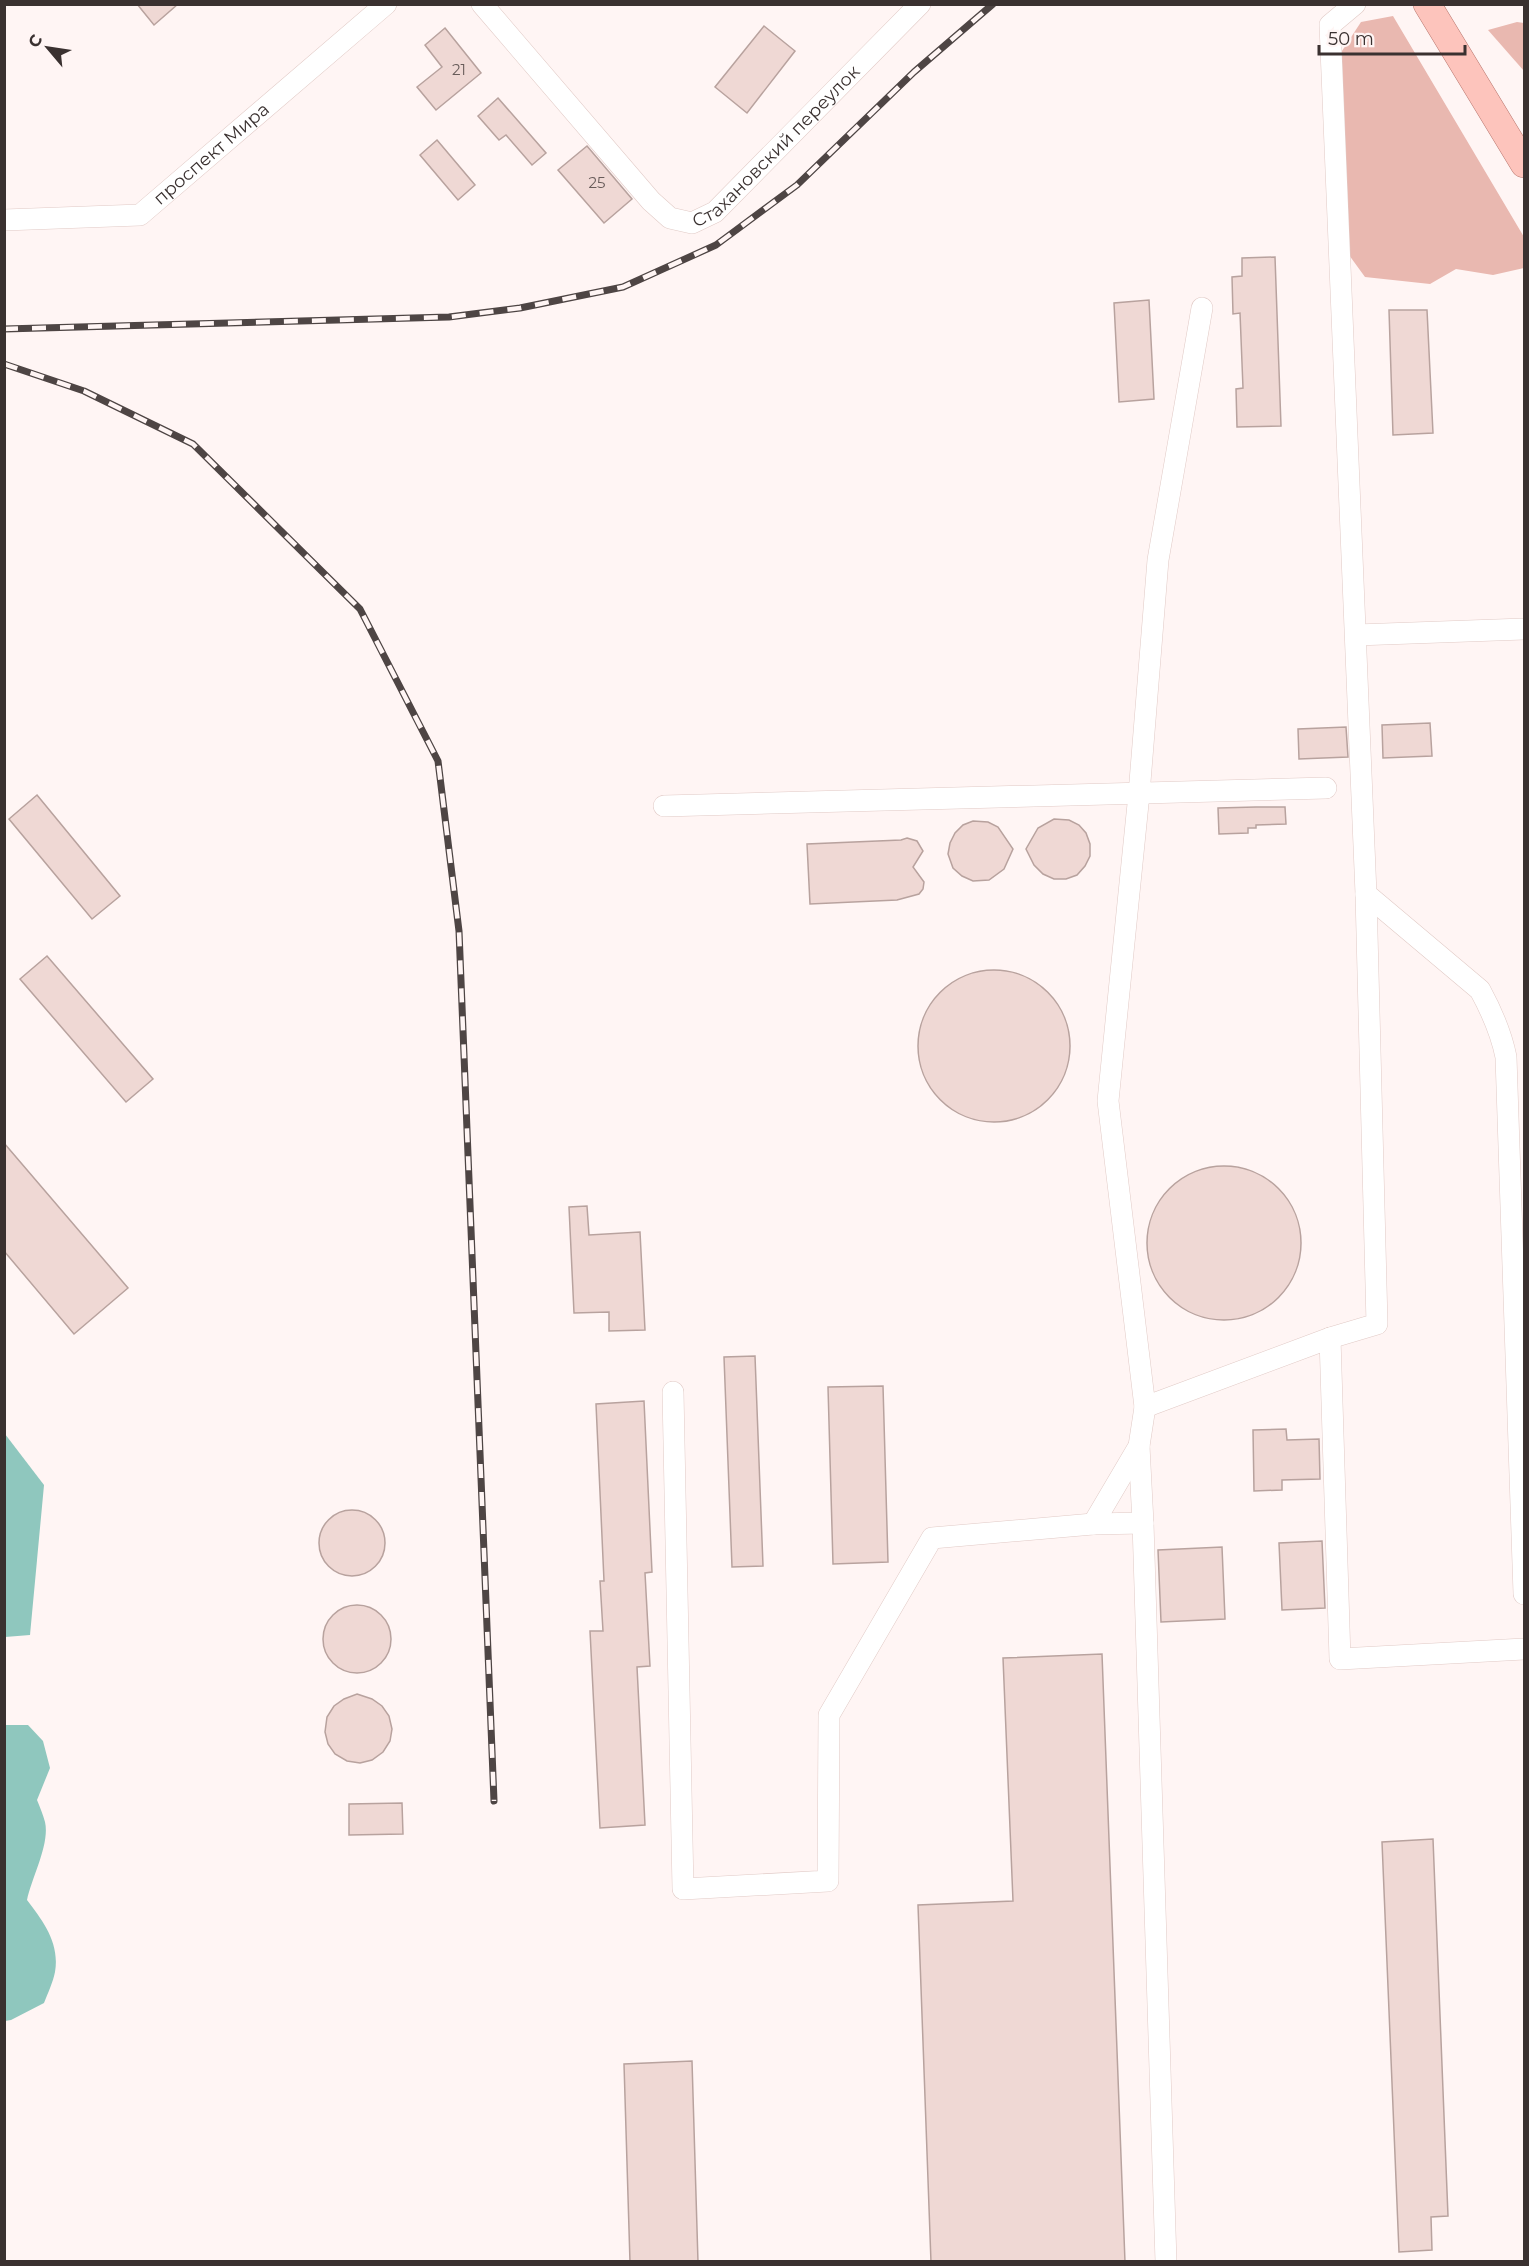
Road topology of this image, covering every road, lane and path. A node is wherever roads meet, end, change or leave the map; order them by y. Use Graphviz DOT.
graph roads {
  1 [pos="386,4"];
  2 [pos="482,4"];
  3 [pos="920,4"];
  4 [pos="1355,4"];
  5 [pos="1427,4"];
  6 [pos="1524,164"];
  7 [pos="4,220"];
  8 [pos="1203,308"];
  9 [pos="1524,629"];
  10 [pos="1356,635"];
  11 [pos="1326,788"];
  12 [pos="1139,794"];
  13 [pos="664,806"];
  14 [pos="1366,894"];
  15 [pos="1330,1338"];
  16 [pos="673,1392"];
  17 [pos="1145,1407"];
  18 [pos="1138,1446"];
  19 [pos="1143,1523"];
  20 [pos="1093,1524"];
  21 [pos="1524,1594"];
  22 [pos="1524,1649"];
  23 [pos="1166,2262"];
  1 -- 7 [label="street, проспект Мира"];
  2 -- 3 [label="street, Стахановский переулок"];
  4 -- 10 [label="street"];
  5 -- 6 [label="main road"];
  8 -- 12 [label="street"];
  9 -- 10 [label="street"];
  10 -- 14 [label="street"];
  11 -- 12 [label="street"];
  12 -- 13 [label="street"];
  12 -- 17 [label="street"];
  14 -- 15 [label="street"];
  14 -- 21 [label="street"];
  15 -- 17 [label="street"];
  15 -- 22 [label="street"];
  16 -- 20 [label="street"];
  17 -- 18 [label="street"];
  18 -- 19 [label="street"];
  18 -- 20 [label="street"];
  19 -- 20 [label="street"];
  19 -- 23 [label="street"];
}
